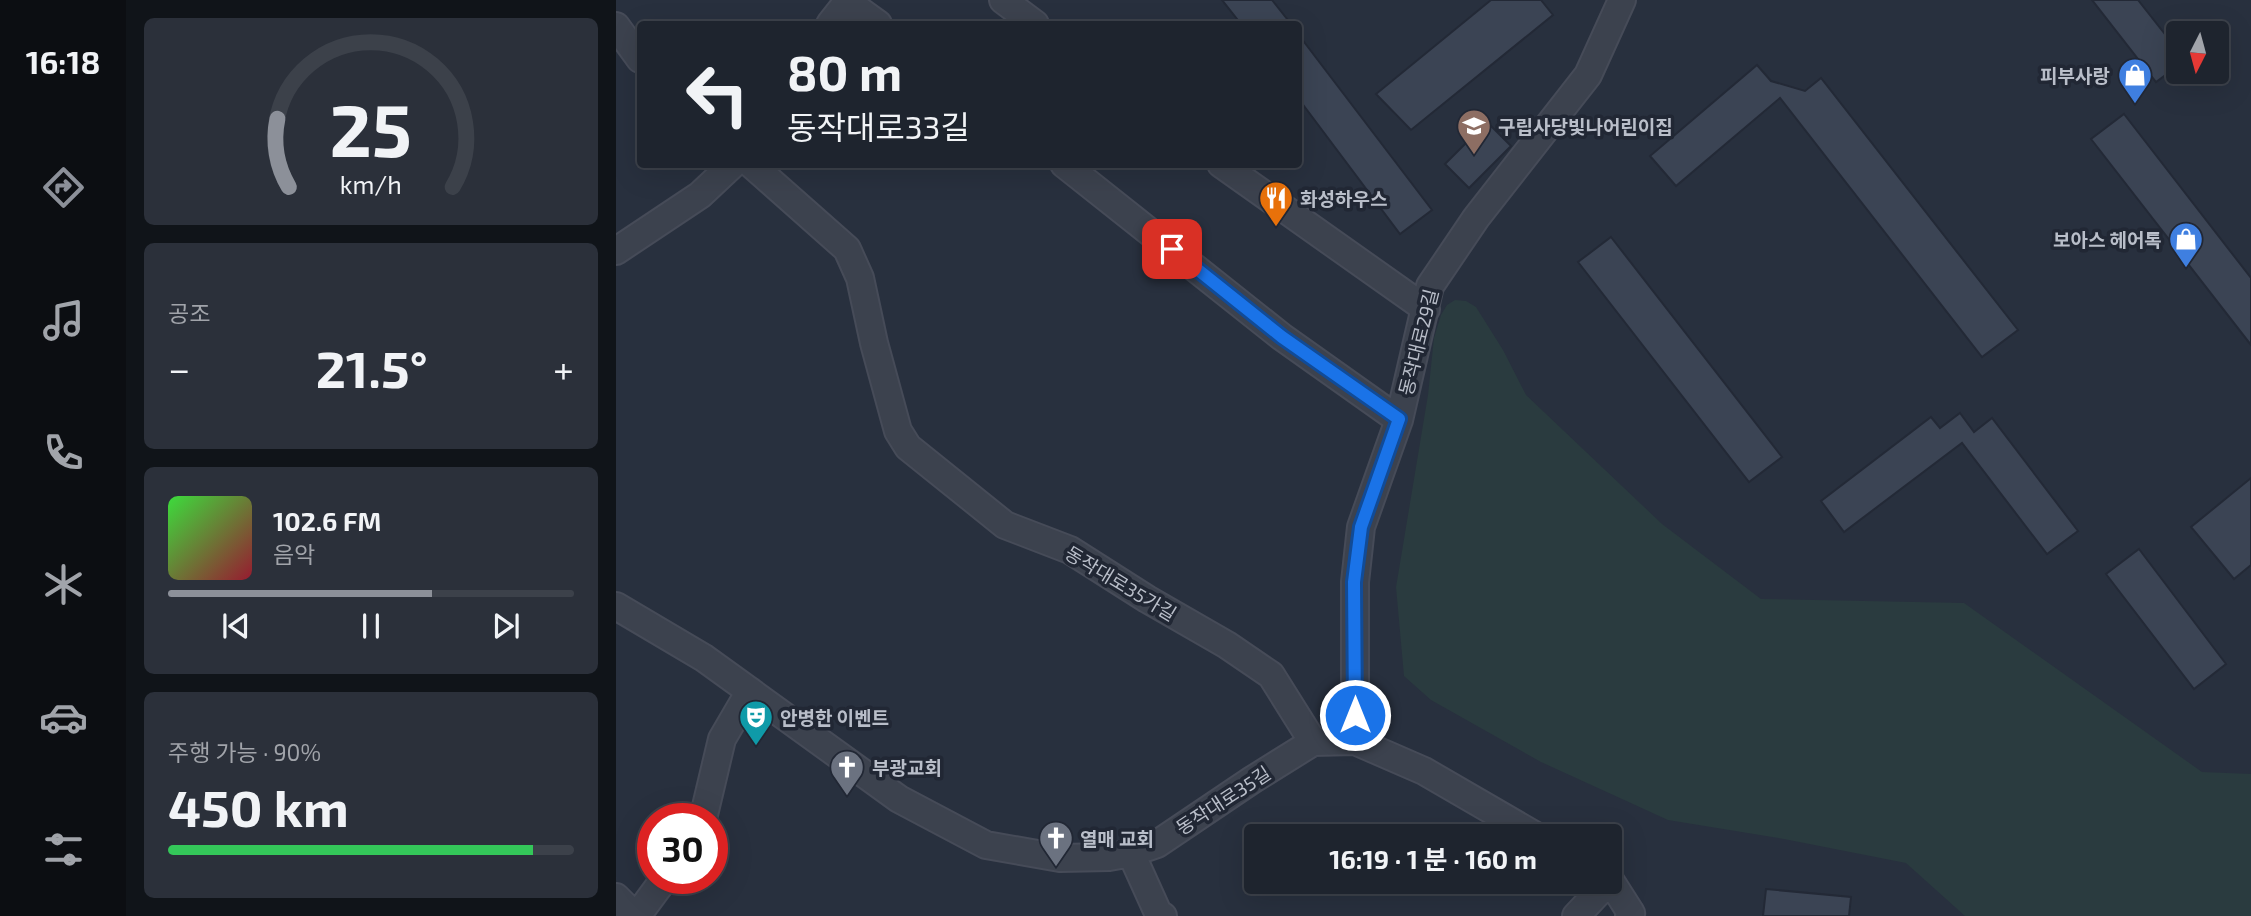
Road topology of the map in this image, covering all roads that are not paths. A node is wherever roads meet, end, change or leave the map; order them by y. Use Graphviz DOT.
graph roads {
  1 [pos="1003,0"];
  2 [pos="1622,0"];
  3 [pos="847,1"];
  4 [pos="832,21"];
  5 [pos="874,21"];
  6 [pos="1031,21"];
  7 [pos="616,26"];
  8 [pos="637,55"];
  9 [pos="729,168"];
  10 [pos="756,168"];
  11 [pos="1068,168"];
  12 [pos="1228,168"];
  13 [pos="616,251"];
  14 [pos="1426,309"];
  15 [pos="1399,419"];
  16 [pos="616,606"];
  17 [pos="750,691"];
  18 [pos="1355,741"];
  19 [pos="1312,742"];
  20 [pos="707,803"];
  21 [pos="1515,824"];
  22 [pos="1131,853"];
  23 [pos="653,894"];
  24 [pos="1597,894"];
  25 [pos="1621,894"];
  26 [pos="616,897"];
  27 [pos="636,916"];
  28 [pos="1163,916"];
  29 [pos="1576,916"];
  30 [pos="1629,916"];
  1 -- 6 [label="street"];
  2 -- 14 [label="street, 동작대로29길"];
  3 -- 4 [label="street"];
  3 -- 5 [label="street"];
  7 -- 8 [label="street"];
  9 -- 13 [label="street"];
  10 -- 19 [label="street, 동작대로35가길"];
  11 -- 15 [label="street"];
  12 -- 14 [label="street"];
  14 -- 15 [label="street, 동작대로29길"];
  15 -- 18 [label="street, 동작대로29길"];
  16 -- 17 [label="street, 동작대로35길"];
  17 -- 20 [label="street"];
  17 -- 22 [label="street, 동작대로35길"];
  18 -- 19 [label="street"];
  18 -- 21 [label="street"];
  19 -- 22 [label="street, 동작대로35길"];
  22 -- 28 [label="street"];
  23 -- 27 [label="street"];
  24 -- 29 [label="street"];
  25 -- 30 [label="street"];
  26 -- 27 [label="street"];
}
